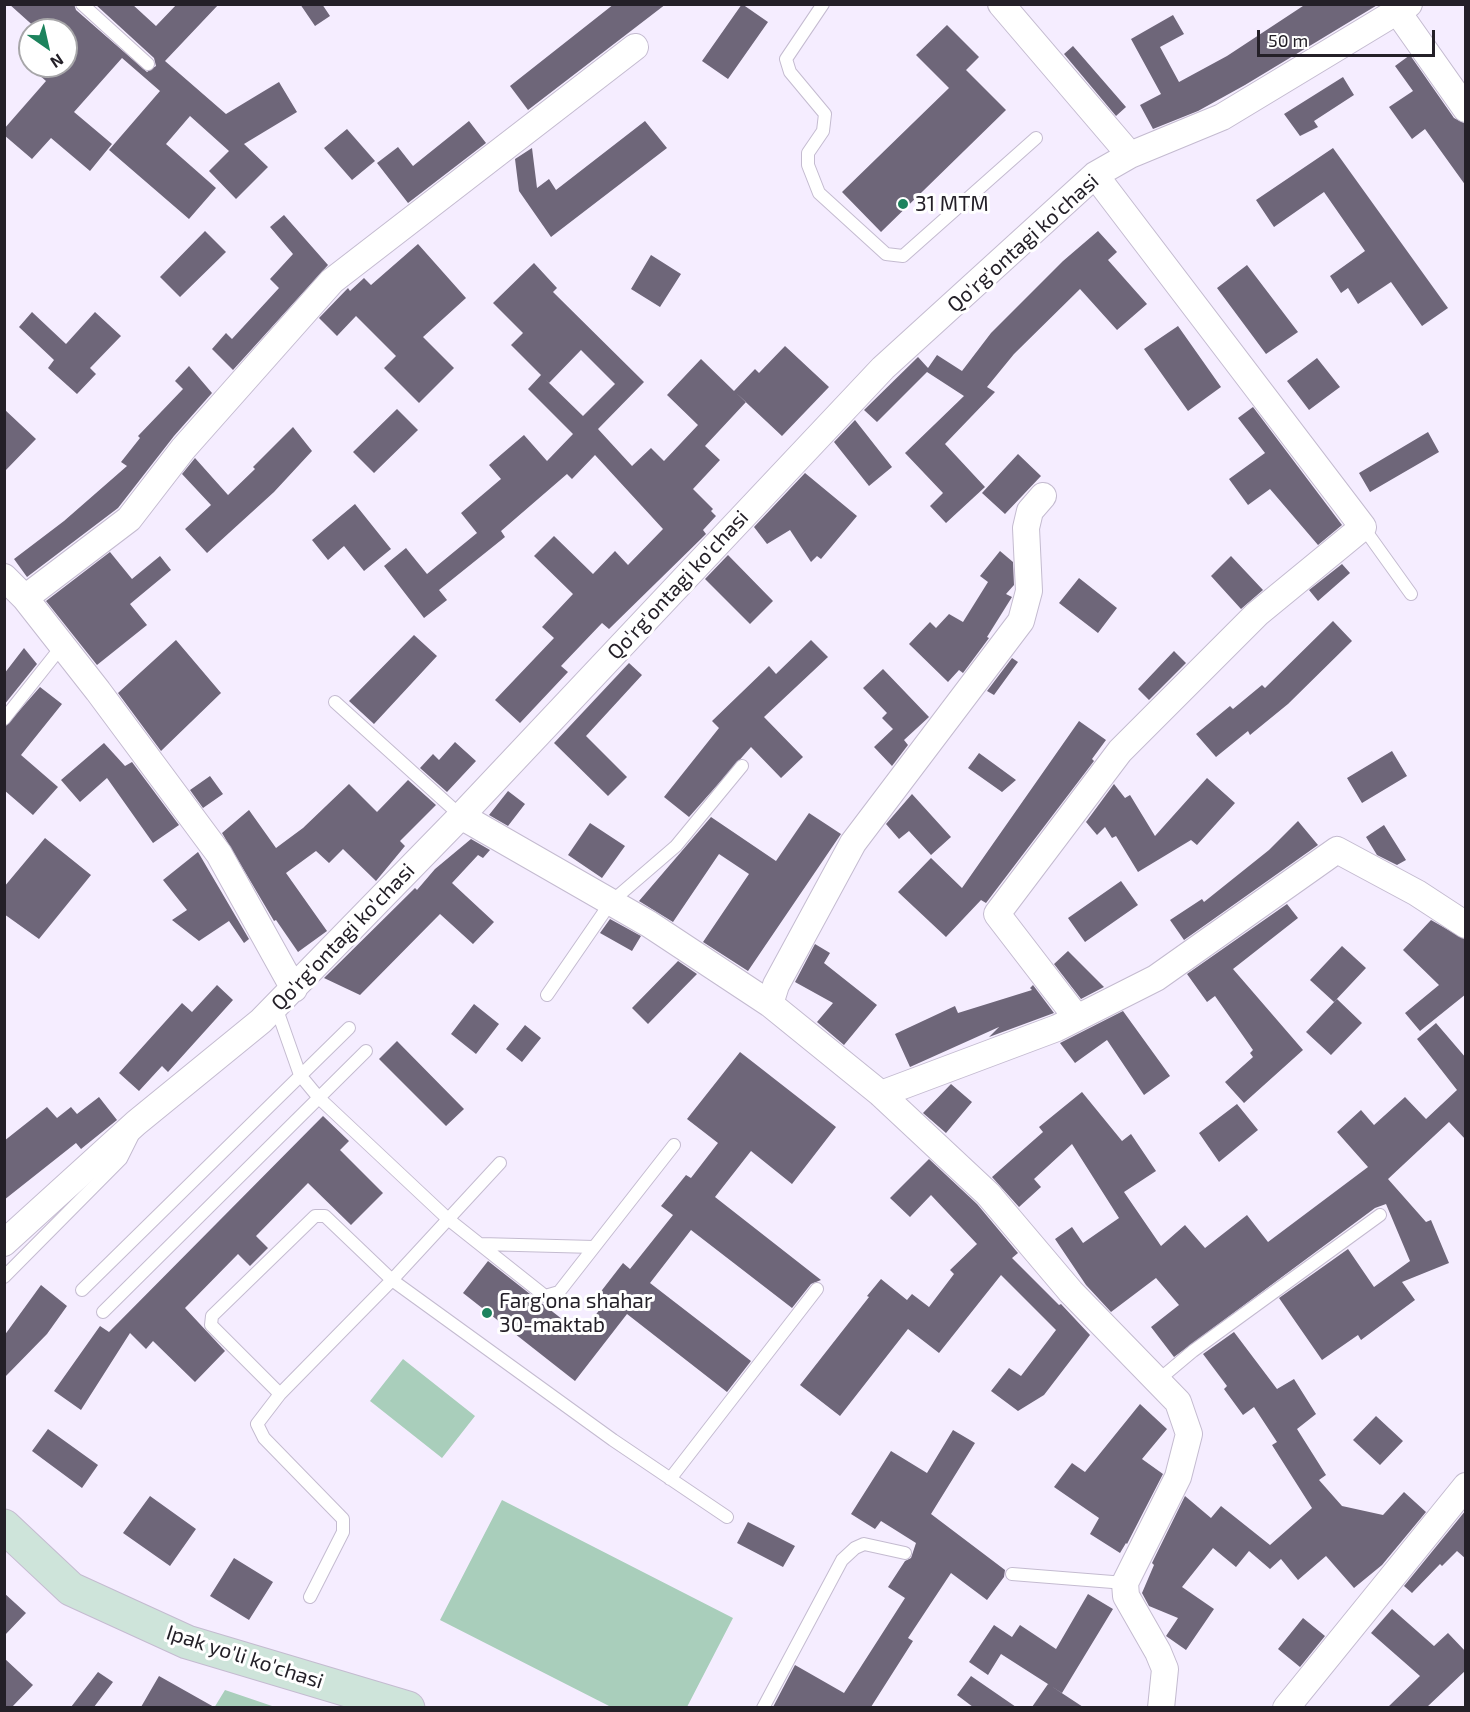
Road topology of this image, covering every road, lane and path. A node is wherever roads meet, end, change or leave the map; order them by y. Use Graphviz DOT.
graph roads {
  1 [pos="82,4"];
  2 [pos="823,4"];
  3 [pos="1001,4"];
  4 [pos="1403,8"];
  5 [pos="635,47"];
  6 [pos="148,64"];
  7 [pos="1466,110"];
  8 [pos="1036,138"];
  9 [pos="1130,155"];
  10 [pos="1095,175"];
  11 [pos="1043,496"];
  12 [pos="1363,527"];
  13 [pos="4,577"];
  14 [pos="1411,594"];
  15 [pos="25,598"];
  16 [pos="62,646"];
  17 [pos="335,702"];
  18 [pos="4,719"];
  19 [pos="742,766"];
  20 [pos="461,816"];
  21 [pos="611,902"];
  22 [pos="1466,925"];
  23 [pos="294,989"];
  24 [pos="547,995"];
  25 [pos="770,1004"];
  26 [pos="276,1007"];
  27 [pos="1077,1018"];
  28 [pos="349,1028"];
  29 [pos="366,1051"];
  30 [pos="300,1075"];
  31 [pos="881,1094"];
  32 [pos="319,1098"];
  33 [pos="136,1123"];
  34 [pos="674,1145"];
  35 [pos="500,1163"];
  36 [pos="1380,1215"];
  37 [pos="448,1219"];
  38 [pos="4,1243"];
  39 [pos="481,1244"];
  40 [pos="594,1247"];
  41 [pos="4,1277"];
  42 [pos="392,1280"];
  43 [pos="817,1289"];
  44 [pos="82,1290"];
  45 [pos="102,1312"];
  46 [pos="1156,1382"];
  47 [pos="280,1394"];
  48 [pos="670,1479"];
  49 [pos="1466,1486"];
  50 [pos="727,1517"];
  51 [pos="4,1526"];
  52 [pos="905,1553"];
  53 [pos="1012,1574"];
  54 [pos="1125,1583"];
  55 [pos="310,1597"];
  56 [pos="408,1707"];
  57 [pos="763,1707"];
  58 [pos="1161,1707"];
  59 [pos="1286,1707"];
  1 -- 6 [label="lane"];
  2 -- 8 [label="lane"];
  3 -- 9 [label="street"];
  4 -- 7 [label="street"];
  4 -- 9 [label="street, Qo'rg'ontagi ko'chasi"];
  5 -- 15 [label="street"];
  9 -- 10 [label="street, Qo'rg'ontagi ko'chasi"];
  10 -- 12 [label="street"];
  10 -- 20 [label="street, Qo'rg'ontagi ko'chasi"];
  11 -- 25 [label="street"];
  12 -- 14 [label="lane"];
  12 -- 27 [label="street"];
  13 -- 15 [label="street"];
  15 -- 16 [label="street"];
  16 -- 18 [label="lane"];
  16 -- 23 [label="street"];
  17 -- 20 [label="lane"];
  19 -- 21 [label="lane"];
  20 -- 21 [label="street"];
  20 -- 23 [label="street, Qo'rg'ontagi ko'chasi"];
  21 -- 24 [label="lane"];
  21 -- 25 [label="street"];
  22 -- 27 [label="street"];
  23 -- 26 [label="street, Qo'rg'ontagi ko'chasi"];
  25 -- 31 [label="street"];
  26 -- 30 [label="lane"];
  26 -- 33 [label="street, Qo'rg'ontagi ko'chasi"];
  27 -- 31 [label="street"];
  28 -- 30 [label="lane"];
  29 -- 32 [label="lane"];
  30 -- 32 [label="lane"];
  30 -- 44 [label="lane"];
  31 -- 46 [label="street"];
  32 -- 37 [label="lane"];
  32 -- 45 [label="lane"];
  33 -- 38 [label="street, Qo'rg'ontagi ko'chasi"];
  33 -- 41 [label="lane"];
  34 -- 40 [label="lane"];
  35 -- 37 [label="lane"];
  36 -- 46 [label="lane"];
  37 -- 39 [label="lane"];
  37 -- 42 [label="lane"];
  39 -- 40 [label="lane"];
  39 -- 40 [label="lane"];
  42 -- 47 [label="lane"];
  42 -- 47 [label="lane"];
  42 -- 48 [label="lane"];
  43 -- 48 [label="lane"];
  46 -- 54 [label="street"];
  47 -- 55 [label="lane"];
  48 -- 50 [label="lane"];
  49 -- 59 [label="street"];
  51 -- 56 [label="main road, Ipak yo'li ko'chasi"];
  52 -- 57 [label="lane"];
  53 -- 54 [label="lane"];
  54 -- 58 [label="street"];
}
